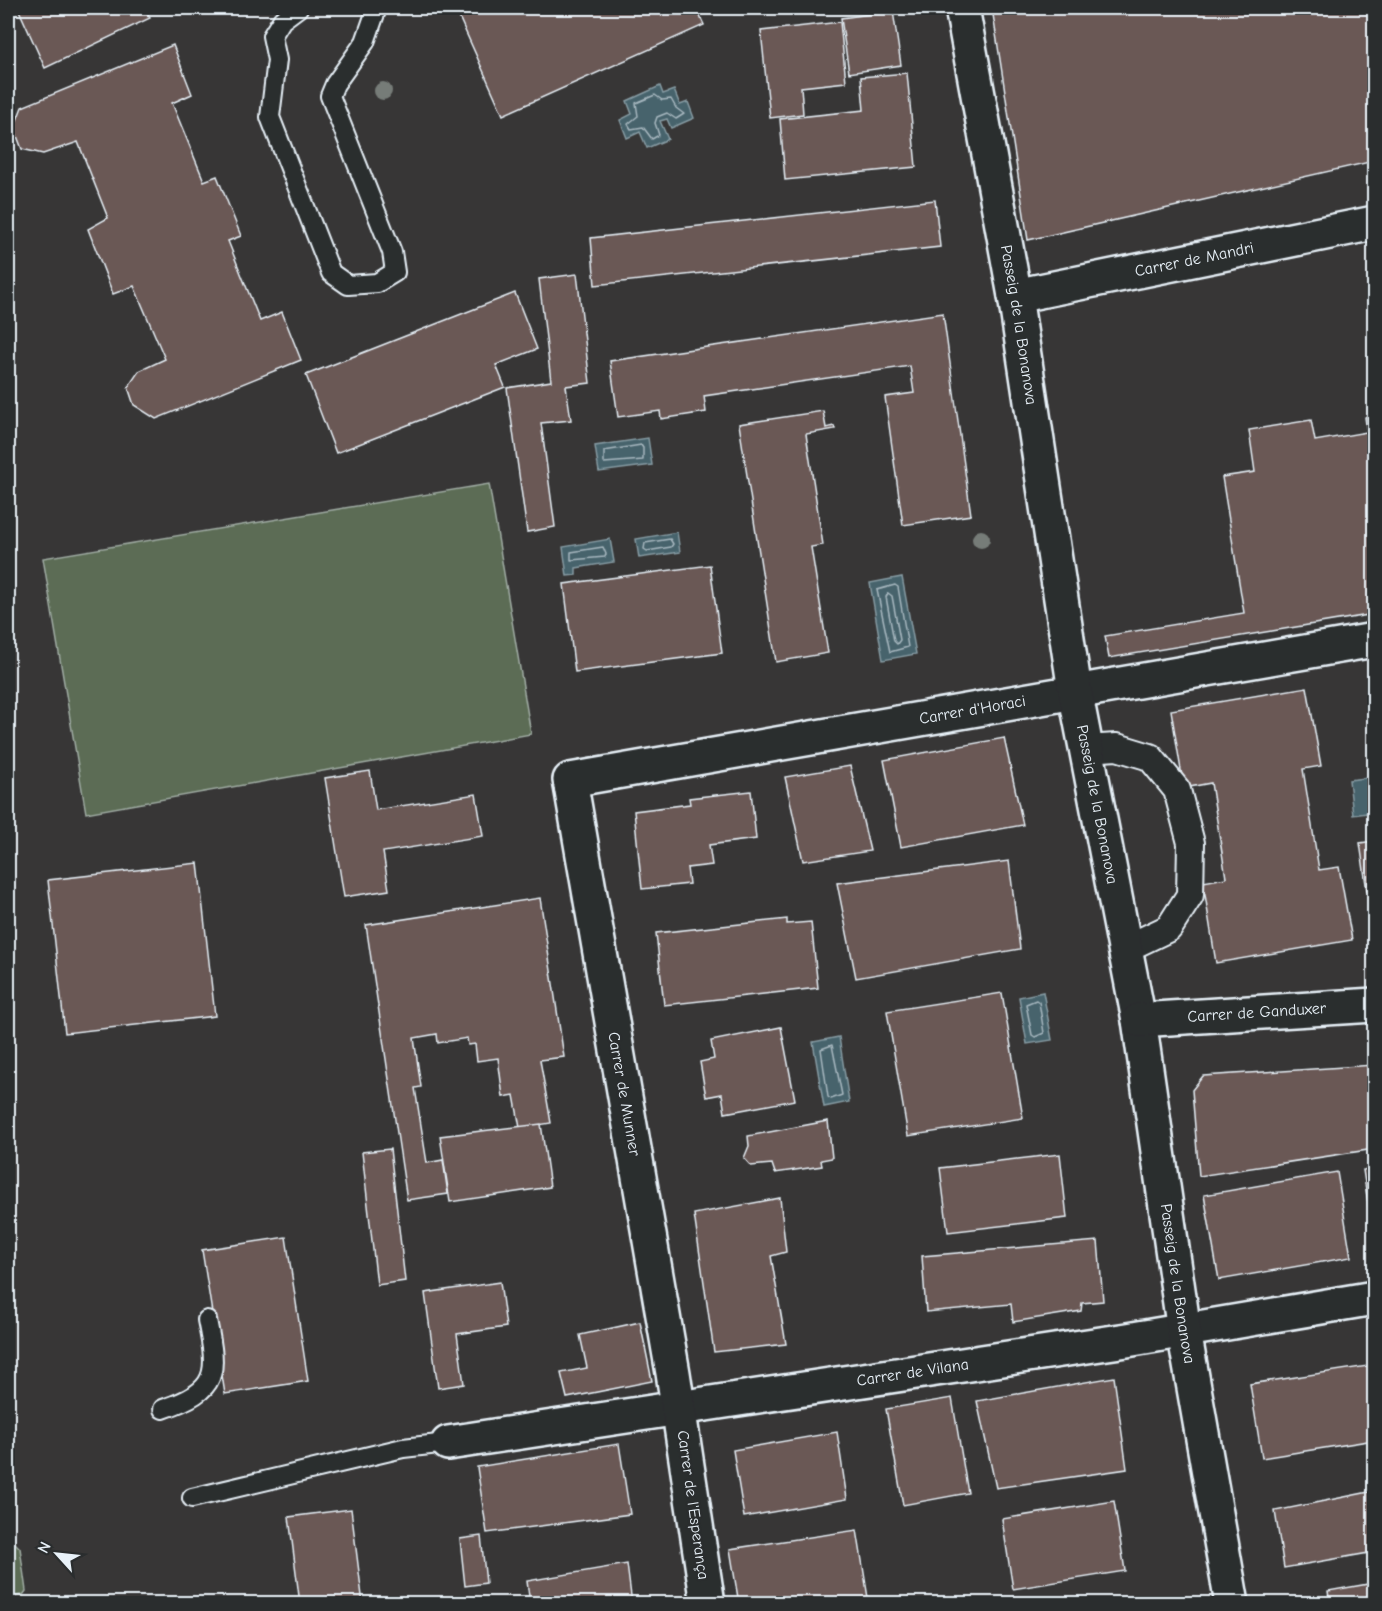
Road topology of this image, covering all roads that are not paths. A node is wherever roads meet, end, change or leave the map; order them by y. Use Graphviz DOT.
graph roads {
  1 [pos="298,8"];
  2 [pos="377,8"];
  3 [pos="962,8"];
  4 [pos="1374,223"];
  5 [pos="1015,296"];
  6 [pos="1374,640"];
  7 [pos="1075,691"];
  8 [pos="1086,749"];
  9 [pos="570,780"];
  10 [pos="1125,949"];
  11 [pos="1374,1005"];
  12 [pos="1139,1020"];
  13 [pos="1374,1298"];
  14 [pos="207,1320"];
  15 [pos="1184,1331"];
  16 [pos="678,1407"];
  17 [pos="163,1409"];
  18 [pos="448,1443"];
  19 [pos="192,1498"];
  20 [pos="708,1604"];
  21 [pos="1232,1604"];
  1 -- 2 [label="lane"];
  3 -- 5 [label="street, Passeig de la Bonanova"];
  4 -- 5 [label="street, Carrer de Mandri"];
  5 -- 7 [label="street, Passeig de la Bonanova"];
  6 -- 7 [label="street, Carrer d'Horaci"];
  7 -- 8 [label="street, Passeig de la Bonanova"];
  7 -- 9 [label="street, Carrer d'Horaci"];
  8 -- 10 [label="street, Passeig de la Bonanova"];
  8 -- 10 [label="street"];
  9 -- 16 [label="street, Carrer de Munner"];
  10 -- 12 [label="street, Passeig de la Bonanova"];
  11 -- 12 [label="street, Carrer de Ganduxer"];
  12 -- 15 [label="street, Passeig de la Bonanova"];
  13 -- 15 [label="street, Carrer de Vilana"];
  14 -- 17 [label="lane"];
  15 -- 16 [label="street, Carrer de Vilana"];
  15 -- 21 [label="street, Passeig de la Bonanova"];
  16 -- 18 [label="street, Carrer de Vilana"];
  16 -- 20 [label="street, Carrer de l'Esperança"];
  18 -- 19 [label="lane"];
}
